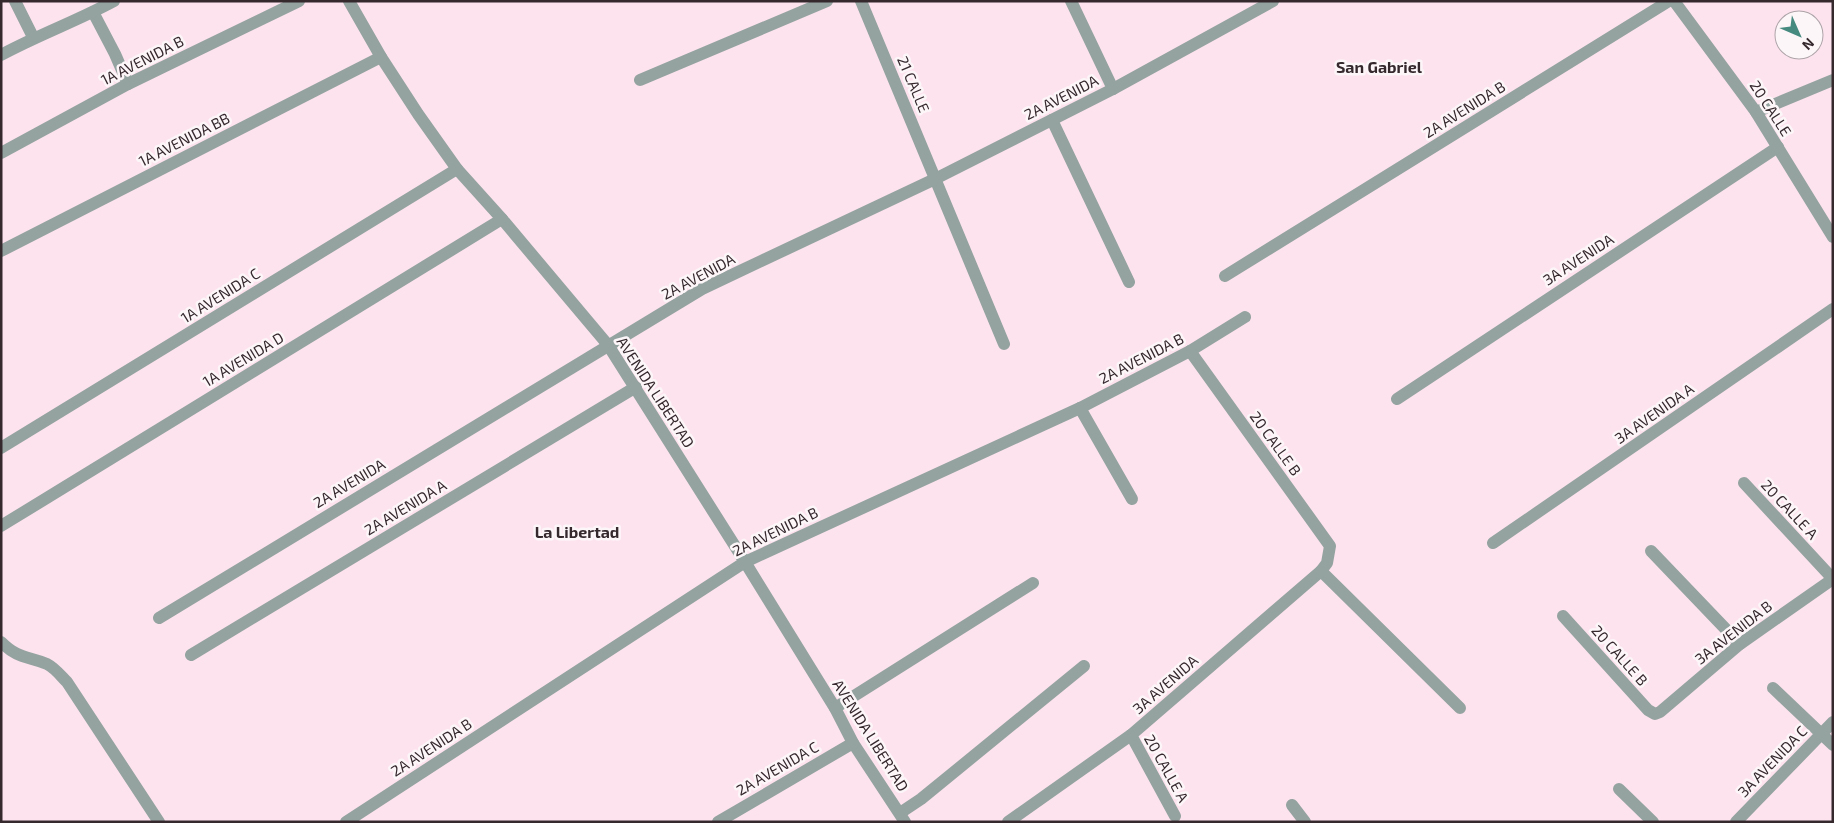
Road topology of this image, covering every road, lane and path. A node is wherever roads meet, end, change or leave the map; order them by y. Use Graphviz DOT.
graph roads {
  1 [pos="15,1"];
  2 [pos="114,1"];
  3 [pos="300,1"];
  4 [pos="350,1"];
  5 [pos="827,1"];
  6 [pos="862,1"];
  7 [pos="1071,1"];
  8 [pos="1273,1"];
  9 [pos="1669,1"];
  10 [pos="1674,1"];
  11 [pos="93,12"];
  12 [pos="33,37"];
  13 [pos="1,55"];
  14 [pos="381,56"];
  15 [pos="640,80"];
  16 [pos="1833,80"];
  17 [pos="128,84"];
  18 [pos="1113,89"];
  19 [pos="1756,112"];
  20 [pos="1052,120"];
  21 [pos="1778,147"];
  22 [pos="1,153"];
  23 [pos="457,169"];
  24 [pos="935,179"];
  25 [pos="502,219"];
  26 [pos="1832,233"];
  27 [pos="1,251"];
  28 [pos="1225,276"];
  29 [pos="1129,282"];
  30 [pos="1833,309"];
  31 [pos="1245,317"];
  32 [pos="1004,344"];
  33 [pos="608,345"];
  34 [pos="1190,351"];
  35 [pos="636,387"];
  36 [pos="1397,399"];
  37 [pos="1080,408"];
  38 [pos="1,448"];
  39 [pos="1744,483"];
  40 [pos="1132,499"];
  41 [pos="1,526"];
  42 [pos="1493,543"];
  43 [pos="1651,551"];
  44 [pos="1330,555"];
  45 [pos="745,562"];
  46 [pos="1321,571"];
  47 [pos="1833,579"];
  48 [pos="1033,582"];
  49 [pos="1563,616"];
  50 [pos="159,618"];
  51 [pos="1,642"];
  52 [pos="1740,644"];
  53 [pos="191,655"];
  54 [pos="1084,666"];
  55 [pos="1773,688"];
  56 [pos="835,708"];
  57 [pos="1460,708"];
  58 [pos="1655,714"];
  59 [pos="1833,722"];
  60 [pos="1821,734"];
  61 [pos="1131,735"];
  62 [pos="853,743"];
  63 [pos="1833,746"];
  64 [pos="1619,789"];
  65 [pos="1292,804"];
  66 [pos="1175,816"];
  67 [pos="902,817"];
  68 [pos="159,822"];
  69 [pos="346,822"];
  70 [pos="718,822"];
  71 [pos="1008,822"];
  72 [pos="1305,822"];
  73 [pos="1653,822"];
  74 [pos="1736,822"];
  1 -- 12 [label="street"];
  2 -- 11 [label="street"];
  3 -- 17 [label="street, 1A AVENIDA B"];
  4 -- 14 [label="street, AVENIDA LIBERTAD"];
  5 -- 15 [label="street"];
  6 -- 24 [label="street, 21 CALLE"];
  7 -- 18 [label="street"];
  8 -- 18 [label="street, 2A AVENIDA"];
  9 -- 28 [label="street, 2A AVENIDA B"];
  10 -- 19 [label="street, 20 CALLE"];
  11 -- 12 [label="street"];
  11 -- 17 [label="street"];
  12 -- 13 [label="street"];
  14 -- 23 [label="street, AVENIDA LIBERTAD"];
  14 -- 27 [label="street, 1A AVENIDA BB"];
  16 -- 19 [label="street"];
  17 -- 22 [label="street, 1A AVENIDA B"];
  18 -- 20 [label="street, 2A AVENIDA"];
  19 -- 21 [label="street, 20 CALLE"];
  20 -- 24 [label="street, 2A AVENIDA"];
  20 -- 29 [label="street"];
  21 -- 26 [label="street, 20 CALLE"];
  21 -- 36 [label="street, 3A AVENIDA"];
  23 -- 25 [label="street, AVENIDA LIBERTAD"];
  23 -- 38 [label="street, 1A AVENIDA C"];
  24 -- 32 [label="street, 21 CALLE"];
  24 -- 33 [label="street, 2A AVENIDA"];
  25 -- 33 [label="street, AVENIDA LIBERTAD"];
  25 -- 41 [label="street, 1A AVENIDA D"];
  30 -- 42 [label="street, 3A AVENIDA A"];
  31 -- 34 [label="street, 2A AVENIDA B"];
  33 -- 35 [label="street, AVENIDA LIBERTAD"];
  33 -- 50 [label="street, 2A AVENIDA"];
  34 -- 37 [label="street, 2A AVENIDA B"];
  34 -- 44 [label="street, 20 CALLE B"];
  35 -- 45 [label="street, AVENIDA LIBERTAD"];
  35 -- 53 [label="street, 2A AVENIDA A"];
  37 -- 40 [label="street"];
  37 -- 45 [label="street, 2A AVENIDA B"];
  39 -- 47 [label="street, 20 CALLE A"];
  43 -- 52 [label="street"];
  44 -- 46 [label="street, 3A AVENIDA"];
  45 -- 56 [label="street, AVENIDA LIBERTAD"];
  45 -- 69 [label="street, 2A AVENIDA B"];
  46 -- 57 [label="street"];
  46 -- 61 [label="street, 3A AVENIDA"];
  47 -- 52 [label="street, 3A AVENIDA B"];
  48 -- 56 [label="street"];
  49 -- 58 [label="street, 20 CALLE B"];
  51 -- 68 [label="street"];
  52 -- 58 [label="street, 3A AVENIDA B"];
  54 -- 67 [label="street"];
  55 -- 60 [label="street"];
  56 -- 62 [label="street, AVENIDA LIBERTAD"];
  59 -- 60 [label="street, 3A AVENIDA C"];
  60 -- 63 [label="street"];
  60 -- 74 [label="street, 3A AVENIDA C"];
  61 -- 66 [label="street, 20 CALLE A"];
  61 -- 71 [label="street, 3A AVENIDA"];
  62 -- 67 [label="street, AVENIDA LIBERTAD"];
  62 -- 70 [label="street, 2A AVENIDA C"];
  64 -- 73 [label="street"];
  65 -- 72 [label="street"];
}
